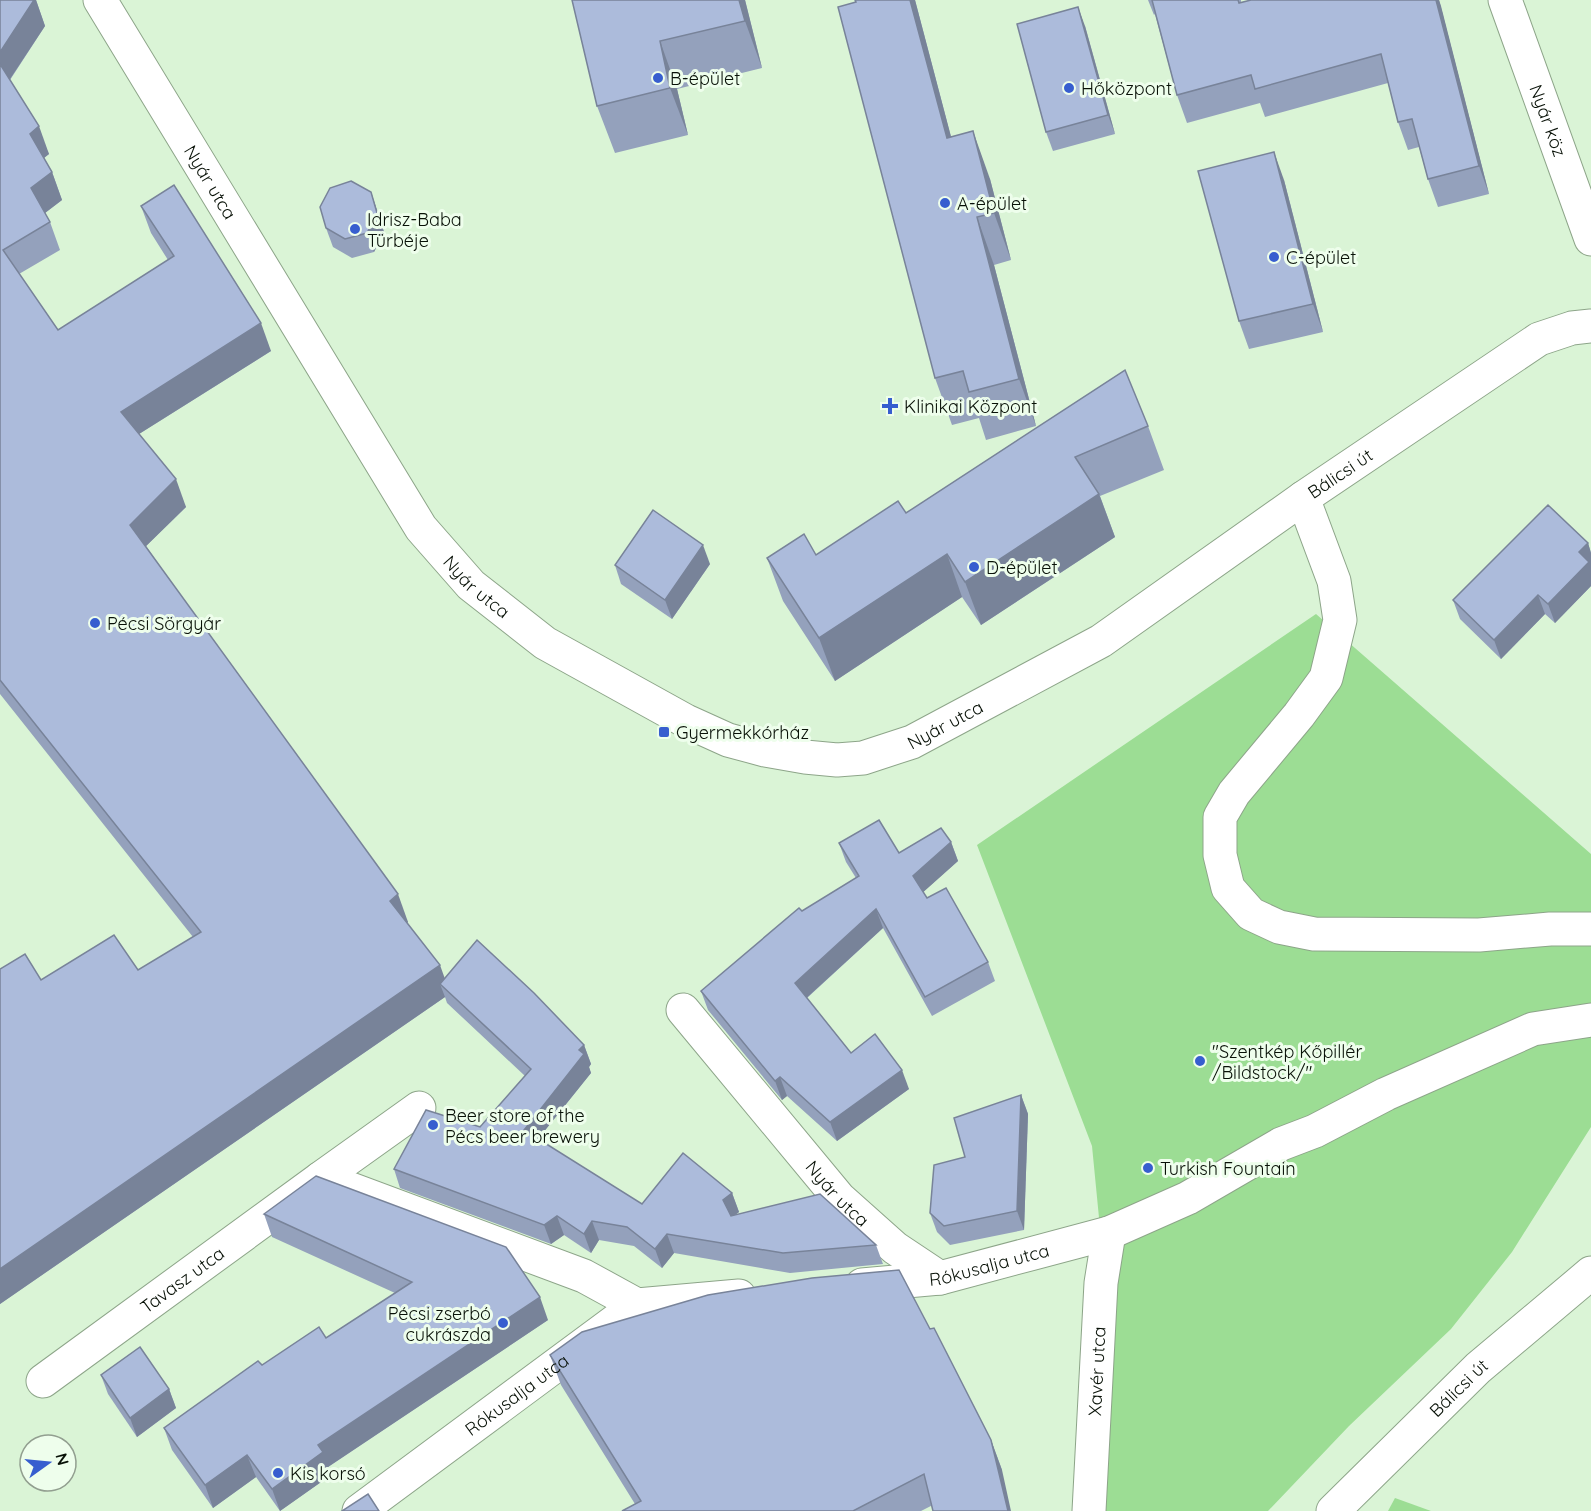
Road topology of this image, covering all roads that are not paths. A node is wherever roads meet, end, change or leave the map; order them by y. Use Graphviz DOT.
graph roads {
  1 [pos="100,0"];
  2 [pos="1505,0"];
  3 [pos="1591,239"];
  4 [pos="1591,326"];
  5 [pos="1303,498"];
  6 [pos="1101,641"];
  7 [pos="1591,929"];
  8 [pos="683,1010"];
  9 [pos="1591,1020"];
  10 [pos="419,1108"];
  11 [pos="321,1178"];
  12 [pos="1109,1233"];
  13 [pos="1591,1273"];
  14 [pos="940,1278"];
  15 [pos="835,1287"];
  16 [pos="765,1293"];
  17 [pos="637,1305"];
  18 [pos="43,1381"];
  19 [pos="359,1511"];
  20 [pos="1089,1511"];
  21 [pos="1333,1511"];
  1 -- 6 [label="street, Nyár utca"];
  2 -- 3 [label="street, Nyár köz"];
  4 -- 5 [label="street, Bálicsi út"];
  5 -- 6 [label="street, Bálicsi út"];
  5 -- 7 [label="street"];
  8 -- 14 [label="street, Nyár utca"];
  9 -- 12 [label="street, Rókusalja utca"];
  10 -- 11 [label="street, Tavasz utca"];
  11 -- 17 [label="street"];
  11 -- 18 [label="street, Tavasz utca"];
  12 -- 14 [label="street, Rókusalja utca"];
  12 -- 20 [label="street, Xavér utca"];
  13 -- 21 [label="street, Bálicsi út"];
  14 -- 15 [label="street, Rókusalja utca"];
  16 -- 17 [label="street"];
  17 -- 19 [label="street, Rókusalja utca"];
}
